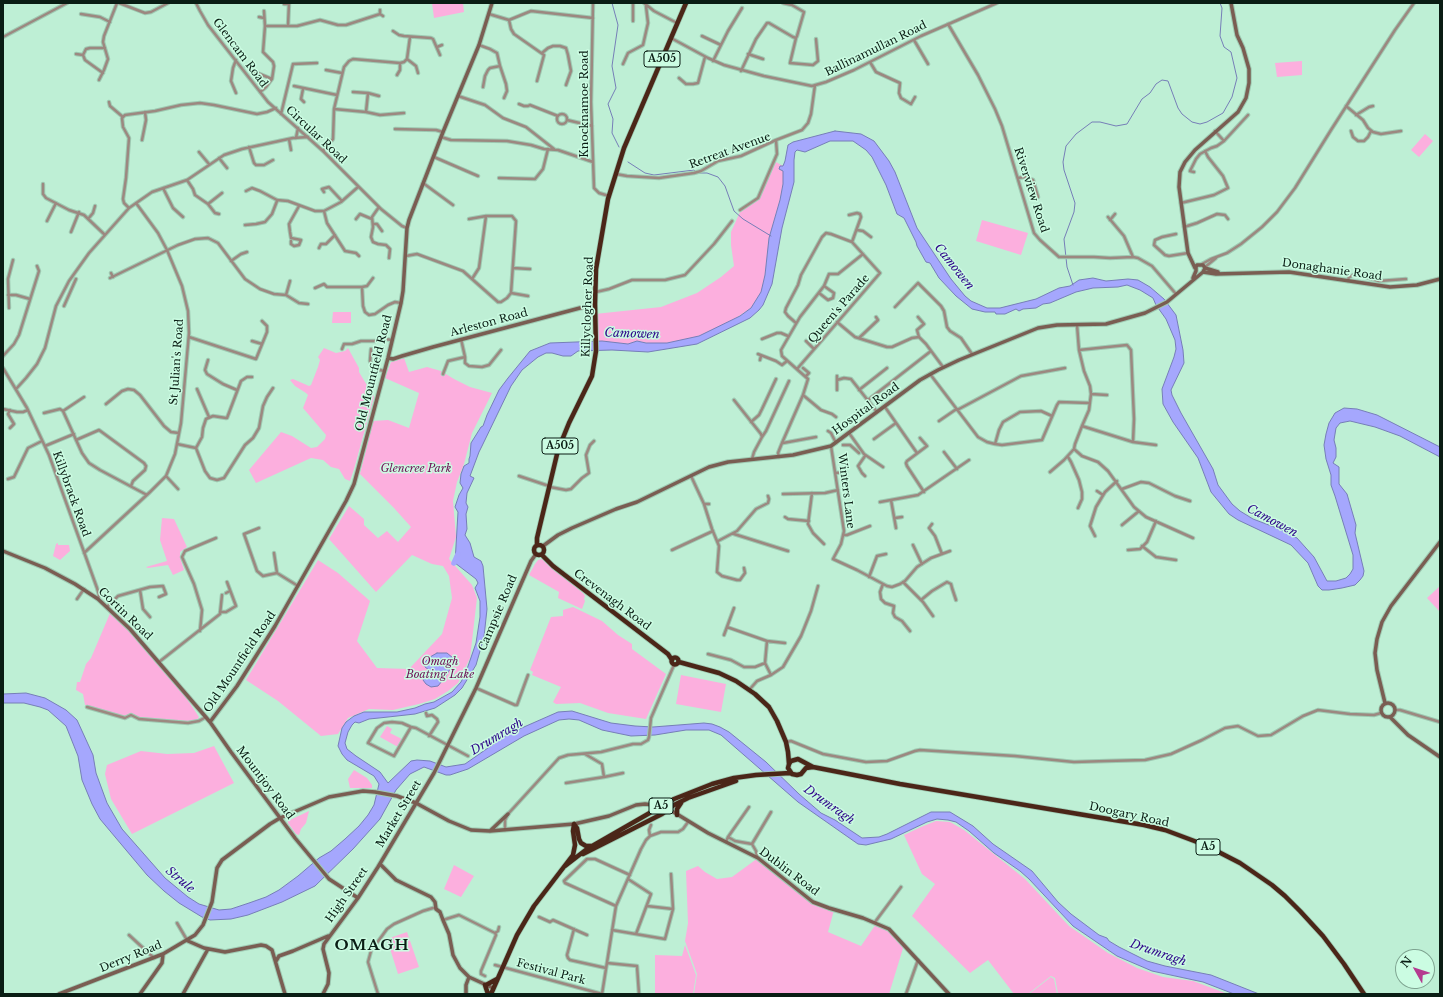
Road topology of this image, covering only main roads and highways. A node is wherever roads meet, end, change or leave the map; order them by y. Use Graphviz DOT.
graph roads {
  1 [pos="492,3"];
  2 [pos="686,3"];
  3 [pos="1232,3"];
  4 [pos="1190,259"];
  5 [pos="1202,268"];
  6 [pos="1196,270"];
  7 [pos="1193,279"];
  8 [pos="1440,279"];
  9 [pos="594,304"];
  10 [pos="388,358"];
  11 [pos="1440,542"];
  12 [pos="537,545"];
  13 [pos="543,546"];
  14 [pos="3,550"];
  15 [pos="536,554"];
  16 [pos="542,555"];
  17 [pos="1385,703"];
  18 [pos="1390,717"];
  19 [pos="210,722"];
  20 [pos="788,752"];
  21 [pos="1440,757"];
  22 [pos="796,759"];
  23 [pos="439,762"];
  24 [pos="803,763"];
  25 [pos="813,766"];
  26 [pos="789,768"];
  27 [pos="804,770"];
  28 [pos="749,776"];
  29 [pos="683,800"];
  30 [pos="416,803"];
  31 [pos="667,809"];
  32 [pos="508,814"];
  33 [pos="677,815"];
  34 [pos="280,818"];
  35 [pos="574,824"];
  36 [pos="490,831"];
  37 [pos="593,846"];
  38 [pos="576,857"];
  39 [pos="380,864"];
  40 [pos="565,866"];
  41 [pos="358,898"];
  42 [pos="328,936"];
  43 [pos="188,941"];
  44 [pos="208,949"];
  45 [pos="164,954"];
  46 [pos="276,961"];
  47 [pos="470,977"];
  48 [pos="497,979"];
  49 [pos="486,985"];
  50 [pos="493,988"];
  51 [pos="59,994"];
  52 [pos="140,994"];
  53 [pos="183,994"];
  54 [pos="285,994"];
  55 [pos="324,994"];
  56 [pos="466,994"];
  57 [pos="489,994"];
  58 [pos="949,994"];
  59 [pos="1364,994"];
  1 -- 10 [label="main road, Old Mountfield Road"];
  2 -- 9 [label="highway, Killyclogher Road / A505"];
  3 -- 4 [label="main road"];
  4 -- 5 [label="main road"];
  4 -- 6 [label="main road"];
  5 -- 6 [label="main road"];
  5 -- 6 [label="main road"];
  5 -- 7 [label="main road"];
  5 -- 8 [label="main road, Donaghanie Road"];
  6 -- 7 [label="main road"];
  7 -- 13 [label="main road, Hospital Road"];
  9 -- 10 [label="main road, Arleston Road"];
  9 -- 12 [label="highway, Killyclogher Road / A505"];
  10 -- 19 [label="main road, Old Mountfield Road"];
  11 -- 17 [label="main road"];
  12 -- 13 [label="highway"];
  12 -- 15 [label="highway, A505"];
  13 -- 16 [label="highway"];
  14 -- 19 [label="main road, Gortin Road"];
  15 -- 16 [label="highway"];
  15 -- 23 [label="main road, Campsie Road"];
  16 -- 20 [label="highway, Crevenagh Road"];
  17 -- 18 [label="main road"];
  17 -- 18 [label="main road"];
  18 -- 21 [label="main road"];
  19 -- 34 [label="main road, Mountjoy Road"];
  20 -- 22 [label="highway"];
  20 -- 26 [label="highway"];
  22 -- 24 [label="highway, A5"];
  22 -- 26 [label="highway"];
  23 -- 30 [label="main road, Market Street"];
  24 -- 25 [label="highway, A5"];
  24 -- 27 [label="highway"];
  25 -- 27 [label="highway, A5"];
  25 -- 59 [label="highway, Doogary Road / A5"];
  26 -- 27 [label="highway, A5"];
  26 -- 28 [label="highway, A5"];
  28 -- 29 [label="highway"];
  28 -- 37 [label="highway, A5"];
  29 -- 31 [label="highway"];
  29 -- 33 [label="highway"];
  30 -- 34 [label="main road"];
  30 -- 36 [label="main road"];
  30 -- 39 [label="main road, Market Street"];
  31 -- 33 [label="main road, Dublin Road"];
  31 -- 35 [label="main road, Dublin Road, bridge"];
  31 -- 38 [label="highway"];
  32 -- 36 [label="main road"];
  33 -- 58 [label="main road, Dublin Road"];
  34 -- 41 [label="main road, Mountjoy Road"];
  34 -- 43 [label="main road, Derry Road"];
  35 -- 36 [label="main road"];
  35 -- 37 [label="highway"];
  35 -- 40 [label="highway"];
  37 -- 38 [label="highway, A5"];
  38 -- 40 [label="highway, A5"];
  39 -- 41 [label="main road, High Street"];
  39 -- 47 [label="main road"];
  40 -- 48 [label="highway, A5"];
  41 -- 42 [label="main road, High Street"];
  42 -- 46 [label="main road"];
  42 -- 55 [label="main road"];
  43 -- 44 [label="main road"];
  43 -- 45 [label="main road, Derry Road"];
  44 -- 46 [label="main road"];
  44 -- 53 [label="main road"];
  45 -- 51 [label="main road, Derry Road"];
  45 -- 52 [label="main road"];
  46 -- 54 [label="main road"];
  47 -- 49 [label="main road"];
  47 -- 56 [label="main road"];
  48 -- 49 [label="highway"];
  48 -- 50 [label="highway, A5"];
  49 -- 50 [label="main road"];
  49 -- 57 [label="highway"];
  50 -- 57 [label="highway, A5"];
}
